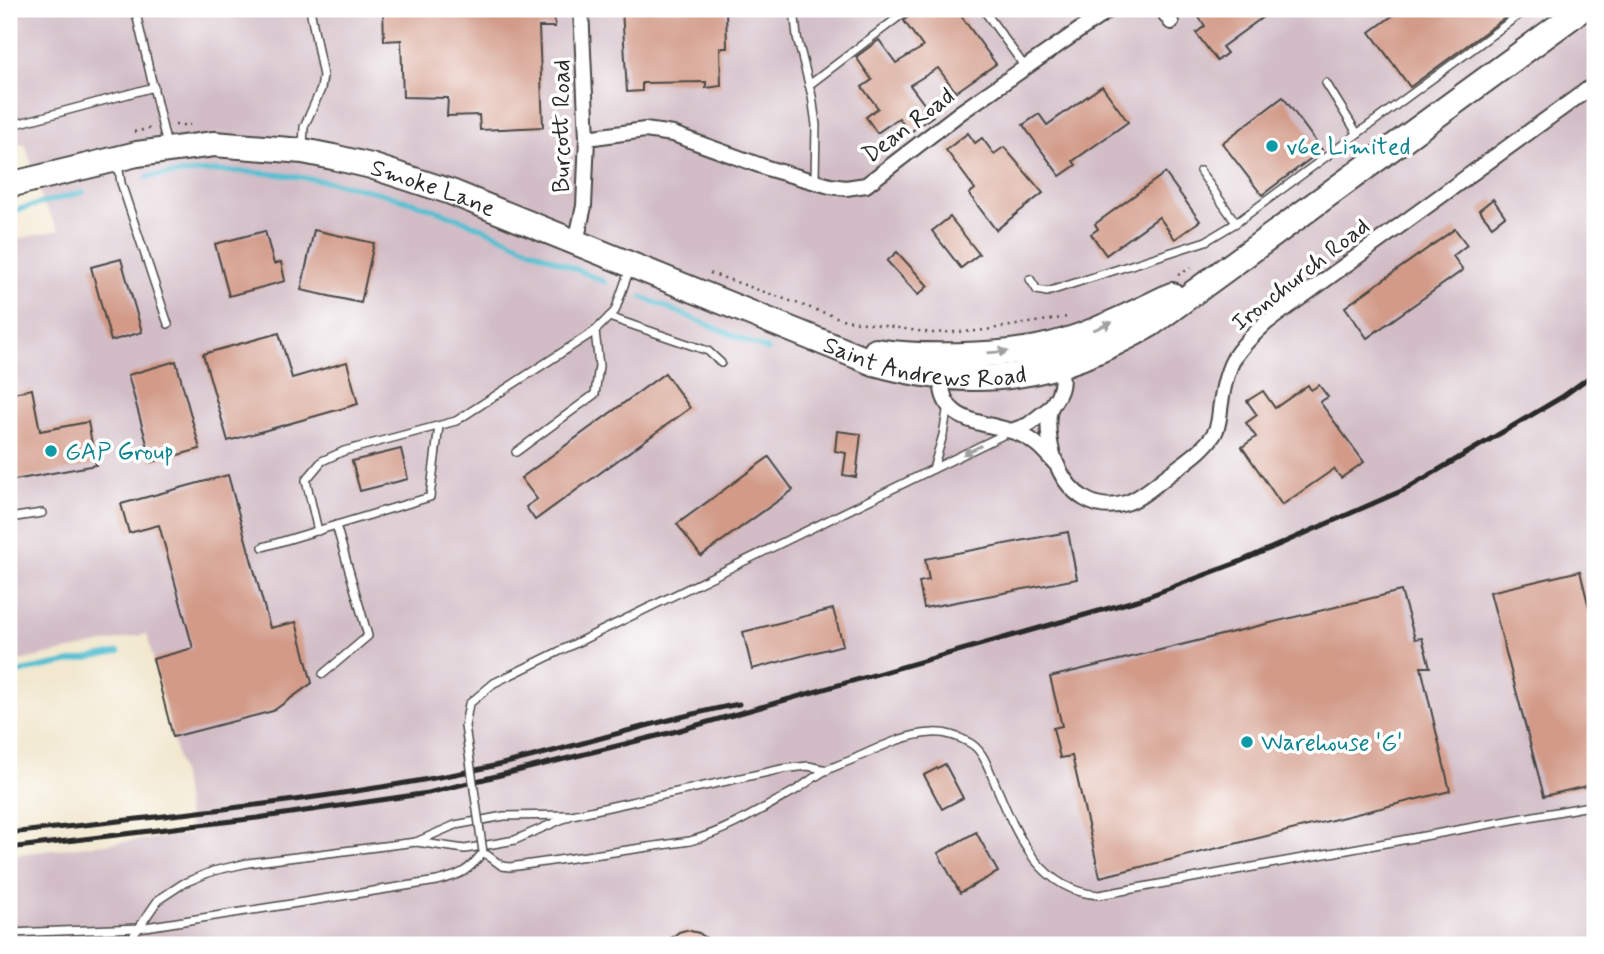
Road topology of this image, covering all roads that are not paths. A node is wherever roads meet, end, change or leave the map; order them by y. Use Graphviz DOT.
graph roads {
  1 [pos="135,9"];
  2 [pos="310,9"];
  3 [pos="581,9"];
  4 [pos="794,9"];
  5 [pos="909,9"];
  6 [pos="983,9"];
  7 [pos="1110,9"];
  8 [pos="1162,9"];
  9 [pos="1527,9"];
  10 [pos="1582,9"];
  11 [pos="1171,22"];
  12 [pos="1026,68"];
  13 [pos="1326,83"];
  14 [pos="1595,84"];
  15 [pos="809,85"];
  16 [pos="154,87"];
  17 [pos="9,126"];
  18 [pos="1357,132"];
  19 [pos="587,138"];
  20 [pos="168,150"];
  21 [pos="303,151"];
  22 [pos="117,159"];
  23 [pos="1200,171"];
  24 [pos="815,180"];
  25 [pos="9,185"];
  26 [pos="1236,223"];
  27 [pos="576,242"];
  28 [pos="631,264"];
  29 [pos="1224,271"];
  30 [pos="1030,279"];
  31 [pos="609,317"];
  32 [pos="168,324"];
  33 [pos="595,331"];
  34 [pos="836,345"];
  35 [pos="1038,348"];
  36 [pos="957,354"];
  37 [pos="721,363"];
  38 [pos="1059,367"];
  39 [pos="941,375"];
  40 [pos="948,403"];
  41 [pos="1051,407"];
  42 [pos="439,426"];
  43 [pos="1010,431"];
  44 [pos="516,453"];
  45 [pos="1056,464"];
  46 [pos="933,469"];
  47 [pos="42,513"];
  48 [pos="9,519"];
  49 [pos="336,526"];
  50 [pos="318,531"];
  51 [pos="263,547"];
  52 [pos="323,674"];
  53 [pos="827,770"];
  54 [pos="1595,805"];
  55 [pos="572,815"];
  56 [pos="416,842"];
  57 [pos="483,852"];
  58 [pos="139,928"];
  59 [pos="9,933"];
  60 [pos="127,945"];
  1 -- 16 [label="lane"];
  2 -- 21 [label="lane"];
  3 -- 19 [label="street, Burcott Road"];
  4 -- 15 [label="lane"];
  5 -- 15 [label="lane"];
  6 -- 12 [label="lane"];
  7 -- 12 [label="street, Dean Road"];
  8 -- 11 [label="street"];
  9 -- 18 [label="lane"];
  10 -- 29 [label="highway, Saint Andrews Road"];
  12 -- 24 [label="street, Dean Road"];
  13 -- 18 [label="lane"];
  14 -- 45 [label="street, Ironchurch Road"];
  15 -- 24 [label="lane"];
  16 -- 17 [label="lane"];
  16 -- 20 [label="lane"];
  18 -- 26 [label="lane"];
  19 -- 24 [label="street, Dean Road"];
  19 -- 27 [label="street, Burcott Road"];
  20 -- 21 [label="highway, Smoke Lane"];
  20 -- 22 [label="highway, Smoke Lane"];
  21 -- 27 [label="highway, Smoke Lane"];
  22 -- 25 [label="highway, Smoke Lane"];
  22 -- 32 [label="lane"];
  23 -- 26 [label="lane"];
  26 -- 30 [label="lane"];
  27 -- 28 [label="highway, Smoke Lane"];
  28 -- 31 [label="lane"];
  28 -- 34 [label="highway, Smoke Lane"];
  35 -- 29 [label="highway, Saint Andrews Road, one-way"];
  29 -- 38 [label="highway, Saint Andrews Road"];
  31 -- 33 [label="lane"];
  31 -- 37 [label="lane"];
  33 -- 42 [label="lane"];
  33 -- 44 [label="lane"];
  34 -- 36 [label="highway, Saint Andrews Road"];
  34 -- 39 [label="highway, Saint Andrews Road"];
  36 -- 35 [label="highway, Saint Andrews Road, one-way"];
  35 -- 38 [label="street"];
  36 -- 39 [label="street"];
  38 -- 39 [label="highway, Saint Andrews Road"];
  38 -- 41 [label="street, Ironchurch Road"];
  39 -- 40 [label="street"];
  40 -- 43 [label="street"];
  40 -- 46 [label="lane"];
  41 -- 43 [label="street"];
  41 -- 45 [label="street, Ironchurch Road"];
  42 -- 49 [label="lane"];
  42 -- 50 [label="lane"];
  43 -- 45 [label="street"];
  43 -- 46 [label="lane, one-way"];
  46 -- 57 [label="lane, bridge"];
  47 -- 48 [label="lane"];
  49 -- 50 [label="lane"];
  49 -- 52 [label="lane"];
  50 -- 51 [label="lane"];
  53 -- 54 [label="lane"];
  53 -- 55 [label="lane"];
  53 -- 57 [label="lane"];
  55 -- 56 [label="lane"];
  55 -- 56 [label="lane"];
  56 -- 58 [label="lane"];
  57 -- 58 [label="lane"];
  58 -- 59 [label="lane"];
  58 -- 60 [label="lane"];
}
